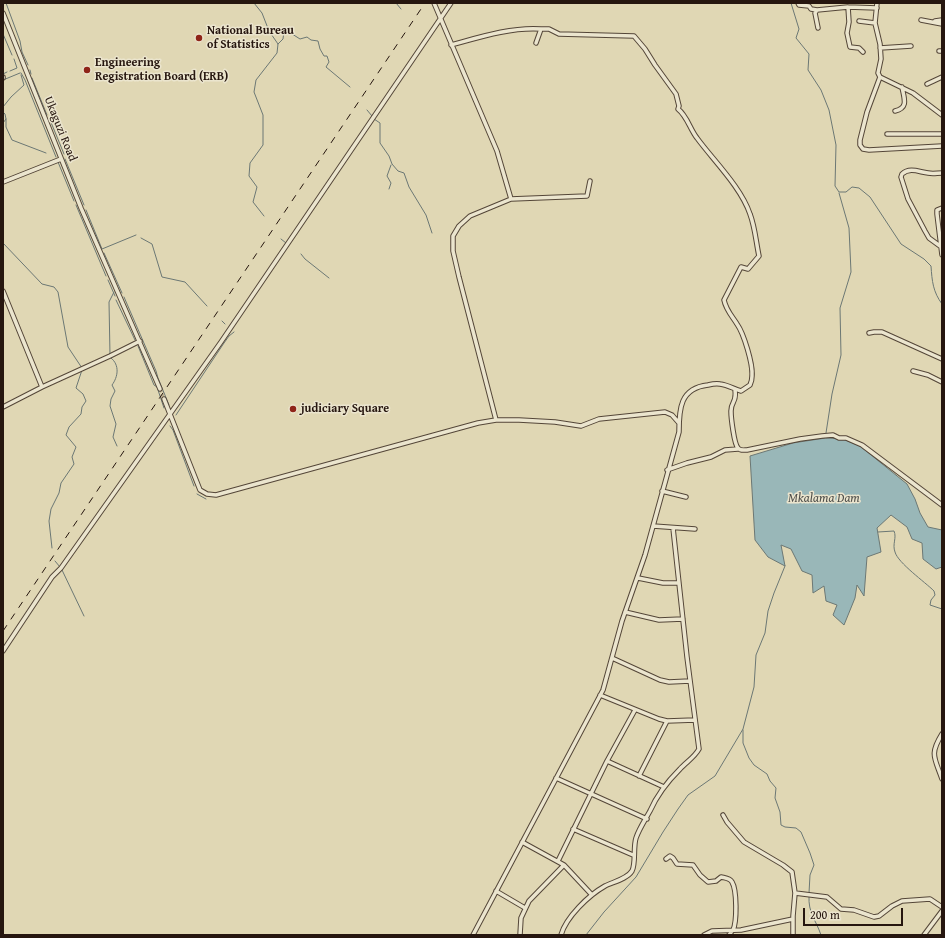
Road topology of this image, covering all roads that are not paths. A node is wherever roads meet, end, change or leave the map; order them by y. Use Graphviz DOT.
graph roads {
  1 [pos="434,3"];
  2 [pos="451,3"];
  3 [pos="798,3"];
  4 [pos="877,3"];
  5 [pos="848,7"];
  6 [pos="877,8"];
  7 [pos="817,10"];
  8 [pos="3,13"];
  9 [pos="441,17"];
  10 [pos="921,20"];
  11 [pos="942,20"];
  12 [pos="859,21"];
  13 [pos="932,22"];
  14 [pos="875,23"];
  15 [pos="942,24"];
  16 [pos="818,28"];
  17 [pos="541,29"];
  18 [pos="536,43"];
  19 [pos="452,45"];
  20 [pos="910,46"];
  21 [pos="880,48"];
  22 [pos="863,52"];
  23 [pos="880,77"];
  24 [pos="942,77"];
  25 [pos="927,84"];
  26 [pos="902,87"];
  27 [pos="894,111"];
  28 [pos="942,115"];
  29 [pos="887,134"];
  30 [pos="942,134"];
  31 [pos="942,146"];
  32 [pos="61,159"];
  33 [pos="942,173"];
  34 [pos="590,181"];
  35 [pos="3,182"];
  36 [pos="511,199"];
  37 [pos="942,208"];
  38 [pos="940,246"];
  39 [pos="942,256"];
  40 [pos="3,291"];
  41 [pos="869,333"];
  42 [pos="140,341"];
  43 [pos="942,359"];
  44 [pos="913,371"];
  45 [pos="942,382"];
  46 [pos="42,387"];
  47 [pos="160,389"];
  48 [pos="735,390"];
  49 [pos="164,399"];
  50 [pos="3,407"];
  51 [pos="170,414"];
  52 [pos="496,420"];
  53 [pos="679,423"];
  54 [pos="738,449"];
  55 [pos="667,470"];
  56 [pos="662,491"];
  57 [pos="686,497"];
  58 [pos="942,505"];
  59 [pos="653,526"];
  60 [pos="673,528"];
  61 [pos="695,529"];
  62 [pos="638,578"];
  63 [pos="679,583"];
  64 [pos="625,612"];
  65 [pos="683,619"];
  66 [pos="3,651"];
  67 [pos="612,658"];
  68 [pos="690,681"];
  69 [pos="600,695"];
  70 [pos="635,710"];
  71 [pos="695,720"];
  72 [pos="666,721"];
  73 [pos="942,734"];
  74 [pos="941,739"];
  75 [pos="607,761"];
  76 [pos="639,776"];
  77 [pos="556,778"];
  78 [pos="942,779"];
  79 [pos="664,787"];
  80 [pos="591,795"];
  81 [pos="723,815"];
  82 [pos="647,819"];
  83 [pos="573,829"];
  84 [pos="522,842"];
  85 [pos="634,855"];
  86 [pos="666,859"];
  87 [pos="558,861"];
  88 [pos="564,865"];
  89 [pos="496,891"];
  90 [pos="795,893"];
  91 [pos="592,895"];
  92 [pos="942,907"];
  93 [pos="525,908"];
  94 [pos="942,911"];
  95 [pos="792,919"];
  96 [pos="733,931"];
  97 [pos="474,935"];
  98 [pos="520,935"];
  99 [pos="561,935"];
  100 [pos="704,935"];
  101 [pos="729,935"];
  102 [pos="792,935"];
  103 [pos="924,935"];
  1 -- 9 [label="street"];
  2 -- 9 [label="street"];
  3 -- 7 [label="street"];
  4 -- 6 [label="street"];
  5 -- 6 [label="street"];
  5 -- 7 [label="street"];
  5 -- 22 [label="street"];
  6 -- 14 [label="street"];
  7 -- 16 [label="street"];
  8 -- 32 [label="street, Ukaguzi Road"];
  9 -- 19 [label="street"];
  9 -- 51 [label="street"];
  10 -- 13 [label="street"];
  11 -- 13 [label="street"];
  12 -- 14 [label="street"];
  13 -- 15 [label="street"];
  14 -- 21 [label="street"];
  17 -- 18 [label="street"];
  17 -- 19 [label="street"];
  17 -- 48 [label="street"];
  19 -- 36 [label="street"];
  20 -- 21 [label="street"];
  21 -- 23 [label="street"];
  23 -- 26 [label="street"];
  23 -- 31 [label="street"];
  24 -- 25 [label="street"];
  26 -- 27 [label="street"];
  26 -- 28 [label="street"];
  29 -- 30 [label="street"];
  32 -- 35 [label="street"];
  32 -- 42 [label="street, Ukaguzi Road"];
  33 -- 38 [label="street"];
  34 -- 36 [label="street"];
  36 -- 52 [label="street"];
  37 -- 38 [label="street"];
  38 -- 39 [label="street"];
  40 -- 46 [label="street"];
  41 -- 43 [label="street"];
  42 -- 46 [label="street"];
  42 -- 47 [label="street, Ukaguzi Road"];
  44 -- 45 [label="street"];
  46 -- 50 [label="street"];
  48 -- 53 [label="street"];
  48 -- 54 [label="street"];
  49 -- 51 [label="street"];
  51 -- 52 [label="street"];
  51 -- 66 [label="street"];
  52 -- 53 [label="street"];
  53 -- 55 [label="street"];
  54 -- 55 [label="street"];
  54 -- 58 [label="street"];
  55 -- 56 [label="street"];
  56 -- 57 [label="street"];
  56 -- 59 [label="street"];
  59 -- 60 [label="street"];
  59 -- 62 [label="street"];
  60 -- 61 [label="street"];
  60 -- 63 [label="street"];
  62 -- 63 [label="street"];
  62 -- 64 [label="street"];
  63 -- 65 [label="street"];
  64 -- 65 [label="street"];
  64 -- 67 [label="street"];
  65 -- 68 [label="street"];
  67 -- 68 [label="street"];
  67 -- 69 [label="street"];
  68 -- 71 [label="street"];
  69 -- 70 [label="street"];
  69 -- 77 [label="street"];
  70 -- 72 [label="street"];
  70 -- 75 [label="street"];
  71 -- 72 [label="street"];
  71 -- 79 [label="street"];
  72 -- 76 [label="street"];
  73 -- 74 [label="street"];
  74 -- 78 [label="street"];
  75 -- 76 [label="street"];
  75 -- 80 [label="street"];
  76 -- 79 [label="street"];
  77 -- 80 [label="street"];
  77 -- 84 [label="street"];
  79 -- 82 [label="street"];
  80 -- 82 [label="street"];
  80 -- 83 [label="street"];
  81 -- 90 [label="street"];
  82 -- 85 [label="street"];
  83 -- 85 [label="street"];
  83 -- 87 [label="street"];
  84 -- 87 [label="street"];
  84 -- 89 [label="street"];
  85 -- 91 [label="street"];
  86 -- 96 [label="street"];
  87 -- 88 [label="street"];
  88 -- 91 [label="street"];
  88 -- 93 [label="street"];
  89 -- 93 [label="street"];
  89 -- 97 [label="street"];
  90 -- 92 [label="street"];
  90 -- 95 [label="street"];
  91 -- 99 [label="street"];
  93 -- 98 [label="street"];
  94 -- 103 [label="street"];
  95 -- 96 [label="street"];
  95 -- 102 [label="street"];
  96 -- 100 [label="street"];
  96 -- 101 [label="street"];
}
